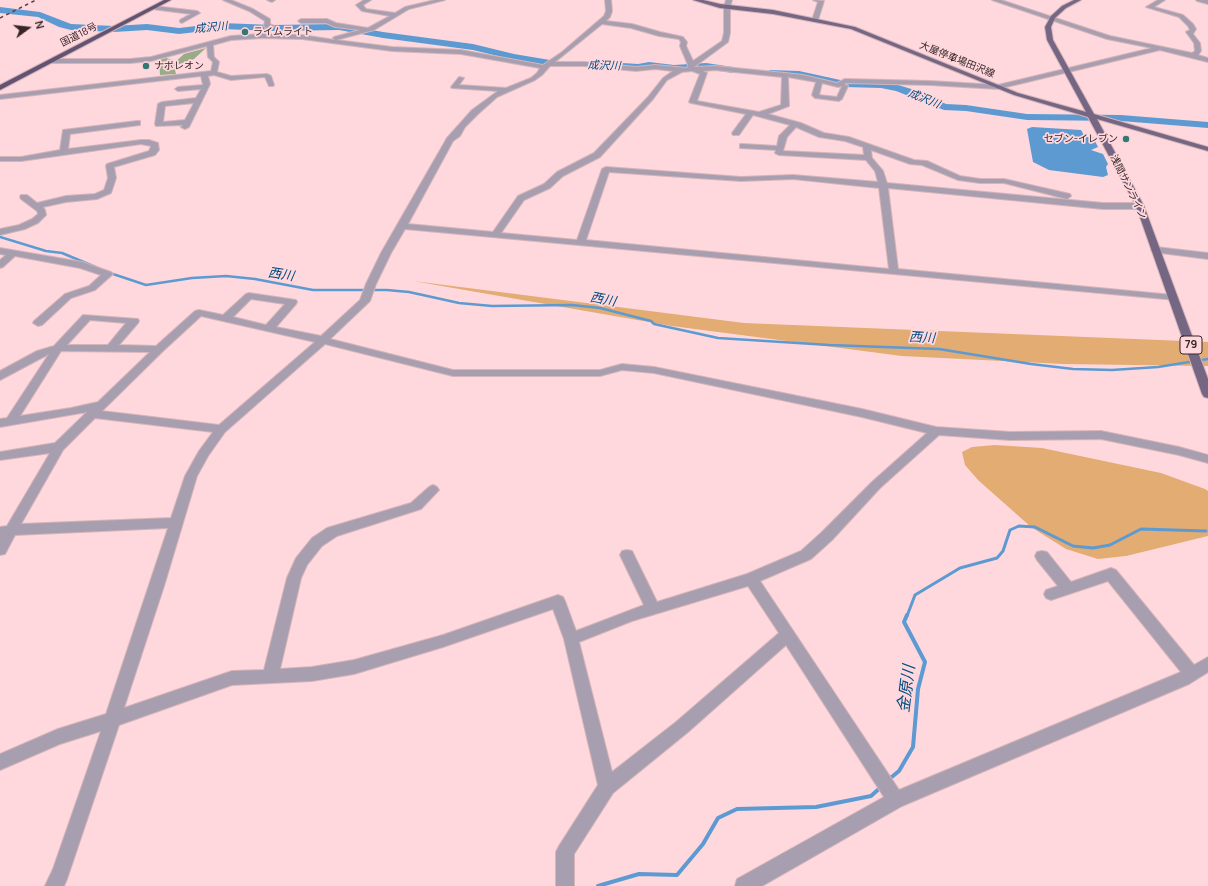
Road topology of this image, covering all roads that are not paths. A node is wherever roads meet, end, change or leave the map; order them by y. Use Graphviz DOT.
graph roads {
  1 [pos="168,0"];
  2 [pos="226,0"];
  3 [pos="368,0"];
  4 [pos="442,0"];
  5 [pos="608,0"];
  6 [pos="696,0"];
  7 [pos="729,0"];
  8 [pos="816,0"];
  9 [pos="995,0"];
  10 [pos="1078,0"];
  11 [pos="1162,0"];
  12 [pos="1199,0"];
  13 [pos="1208,2"];
  14 [pos="727,7"];
  15 [pos="154,8"];
  16 [pos="396,15"];
  17 [pos="1052,19"];
  18 [pos="301,20"];
  19 [pos="815,20"];
  20 [pos="182,21"];
  21 [pos="601,22"];
  22 [pos="368,31"];
  23 [pos="262,36"];
  24 [pos="327,40"];
  25 [pos="210,43"];
  26 [pos="1160,48"];
  27 [pos="1194,55"];
  28 [pos="1208,60"];
  29 [pos="51,61"];
  30 [pos="548,64"];
  31 [pos="690,67"];
  32 [pos="680,70"];
  33 [pos="1066,71"];
  34 [pos="214,73"];
  35 [pos="204,74"];
  36 [pos="785,75"];
  37 [pos="461,78"];
  38 [pos="820,81"];
  39 [pos="841,84"];
  40 [pos="271,85"];
  41 [pos="876,86"];
  42 [pos="205,87"];
  43 [pos="998,87"];
  44 [pos="0,88"];
  45 [pos="178,89"];
  46 [pos="508,90"];
  47 [pos="0,97"];
  48 [pos="199,100"];
  49 [pos="194,108"];
  50 [pos="161,111"];
  51 [pos="755,114"];
  52 [pos="1092,118"];
  53 [pos="137,123"];
  54 [pos="795,124"];
  55 [pos="736,133"];
  56 [pos="105,136"];
  57 [pos="743,146"];
  58 [pos="867,147"];
  59 [pos="780,148"];
  60 [pos="1208,149"];
  61 [pos="64,152"];
  62 [pos="594,157"];
  63 [pos="868,158"];
  64 [pos="0,159"];
  65 [pos="606,169"];
  66 [pos="883,186"];
  67 [pos="24,197"];
  68 [pos="36,206"];
  69 [pos="1103,206"];
  70 [pos="1140,206"];
  71 [pos="403,226"];
  72 [pos="0,232"];
  73 [pos="496,234"];
  74 [pos="580,242"];
  75 [pos="1156,250"];
  76 [pos="0,251"];
  77 [pos="13,252"];
  78 [pos="1208,256"];
  79 [pos="0,265"];
  80 [pos="894,272"];
  81 [pos="1173,298"];
  82 [pos="226,318"];
  83 [pos="38,323"];
  84 [pos="269,328"];
  85 [pos="322,340"];
  86 [pos="58,348"];
  87 [pos="111,348"];
  88 [pos="159,349"];
  89 [pos="0,376"];
  90 [pos="1208,394"];
  91 [pos="102,405"];
  92 [pos="92,414"];
  93 [pos="3,422"];
  94 [pos="221,429"];
  95 [pos="936,431"];
  96 [pos="59,446"];
  97 [pos="0,456"];
  98 [pos="1208,459"];
  99 [pos="433,490"];
  100 [pos="176,523"];
  101 [pos="5,531"];
  102 [pos="0,550"];
  103 [pos="627,555"];
  104 [pos="1042,556"];
  105 [pos="751,578"];
  106 [pos="1068,588"];
  107 [pos="1051,594"];
  108 [pos="653,609"];
  109 [pos="787,635"];
  110 [pos="571,639"];
  111 [pos="1208,664"];
  112 [pos="1192,674"];
  113 [pos="270,676"];
  114 [pos="112,719"];
  115 [pos="0,762"];
  116 [pos="607,788"];
  117 [pos="896,800"];
  118 [pos="54,886"];
  119 [pos="565,886"];
  120 [pos="744,886"];
  1 -- 15 [label="highway, 国道18号"];
  2 -- 23 [label="street"];
  3 -- 16 [label="street"];
  4 -- 16 [label="street"];
  5 -- 21 [label="street"];
  6 -- 14 [label="main road, 大屋停車場田沢線"];
  7 -- 14 [label="street"];
  8 -- 19 [label="street"];
  9 -- 17 [label="street"];
  10 -- 17 [label="main road"];
  11 -- 27 [label="street"];
  12 -- 13 [label="street"];
  14 -- 19 [label="main road, 大屋停車場田沢線"];
  14 -- 31 [label="street"];
  15 -- 20 [label="street"];
  15 -- 29 [label="highway, 国道18号"];
  16 -- 22 [label="street"];
  17 -- 26 [label="street"];
  17 -- 33 [label="main road, 浅間サンライン / 79"];
  18 -- 22 [label="street"];
  19 -- 43 [label="main road, 大屋停車場田沢線"];
  21 -- 30 [label="street"];
  21 -- 31 [label="street"];
  22 -- 24 [label="street"];
  23 -- 24 [label="street"];
  23 -- 25 [label="street"];
  24 -- 30 [label="street"];
  25 -- 29 [label="street"];
  25 -- 34 [label="street"];
  26 -- 27 [label="street"];
  26 -- 33 [label="street"];
  27 -- 28 [label="street"];
  29 -- 44 [label="highway, 国道18号"];
  30 -- 32 [label="street"];
  30 -- 46 [label="street"];
  31 -- 32 [label="street"];
  31 -- 36 [label="street"];
  31 -- 51 [label="street"];
  32 -- 62 [label="street"];
  33 -- 43 [label="street"];
  33 -- 52 [label="main road, 浅間サンライン / 79"];
  34 -- 35 [label="street"];
  34 -- 40 [label="street"];
  35 -- 42 [label="street"];
  35 -- 47 [label="street"];
  36 -- 38 [label="street"];
  36 -- 51 [label="street"];
  37 -- 46 [label="street"];
  38 -- 39 [label="street"];
  38 -- 39 [label="street"];
  39 -- 41 [label="street"];
  39 -- 43 [label="street"];
  42 -- 45 [label="street"];
  42 -- 48 [label="street"];
  43 -- 52 [label="main road, 大屋停車場田沢線"];
  46 -- 71 [label="street"];
  48 -- 49 [label="street"];
  48 -- 50 [label="street"];
  49 -- 50 [label="street"];
  49 -- 50 [label="street"];
  51 -- 54 [label="street"];
  51 -- 55 [label="street"];
  52 -- 60 [label="main road, 大屋停車場田沢線"];
  52 -- 70 [label="main road, 浅間サンライン / 79"];
  53 -- 56 [label="street"];
  54 -- 58 [label="street"];
  54 -- 59 [label="street"];
  56 -- 61 [label="street"];
  56 -- 61 [label="street"];
  56 -- 68 [label="street"];
  57 -- 59 [label="street"];
  58 -- 63 [label="street"];
  58 -- 69 [label="street"];
  59 -- 63 [label="street"];
  61 -- 64 [label="street"];
  62 -- 65 [label="street"];
  62 -- 73 [label="street"];
  63 -- 66 [label="street"];
  65 -- 66 [label="street"];
  65 -- 74 [label="street"];
  66 -- 69 [label="street"];
  66 -- 80 [label="street"];
  67 -- 68 [label="street"];
  68 -- 72 [label="street"];
  69 -- 70 [label="street"];
  70 -- 75 [label="main road, 浅間サンライン / 79"];
  71 -- 73 [label="street"];
  71 -- 85 [label="street"];
  73 -- 74 [label="street"];
  74 -- 80 [label="street"];
  75 -- 78 [label="street"];
  75 -- 81 [label="main road, 浅間サンライン / 79"];
  76 -- 77 [label="street"];
  77 -- 79 [label="street"];
  77 -- 83 [label="street"];
  80 -- 81 [label="street"];
  81 -- 90 [label="main road, 浅間サンライン / 79"];
  82 -- 84 [label="street"];
  82 -- 84 [label="street"];
  82 -- 88 [label="street"];
  84 -- 85 [label="street"];
  85 -- 94 [label="street"];
  85 -- 95 [label="street"];
  86 -- 87 [label="street"];
  86 -- 87 [label="street"];
  86 -- 89 [label="street"];
  86 -- 93 [label="street"];
  87 -- 88 [label="street"];
  88 -- 91 [label="street"];
  91 -- 92 [label="street"];
  91 -- 93 [label="street"];
  92 -- 94 [label="street"];
  92 -- 96 [label="street"];
  94 -- 100 [label="street"];
  95 -- 98 [label="street"];
  95 -- 105 [label="street"];
  96 -- 97 [label="street"];
  96 -- 101 [label="street"];
  99 -- 113 [label="street"];
  100 -- 101 [label="street"];
  100 -- 114 [label="street"];
  101 -- 102 [label="street"];
  103 -- 108 [label="street"];
  104 -- 106 [label="street"];
  105 -- 108 [label="street"];
  105 -- 109 [label="street"];
  106 -- 107 [label="street"];
  106 -- 112 [label="street"];
  108 -- 110 [label="street"];
  109 -- 116 [label="street"];
  109 -- 117 [label="street"];
  110 -- 113 [label="street"];
  110 -- 116 [label="street"];
  111 -- 112 [label="street"];
  112 -- 117 [label="street"];
  113 -- 114 [label="street"];
  114 -- 115 [label="street"];
  114 -- 118 [label="street"];
  116 -- 119 [label="street"];
  117 -- 120 [label="street"];
}
